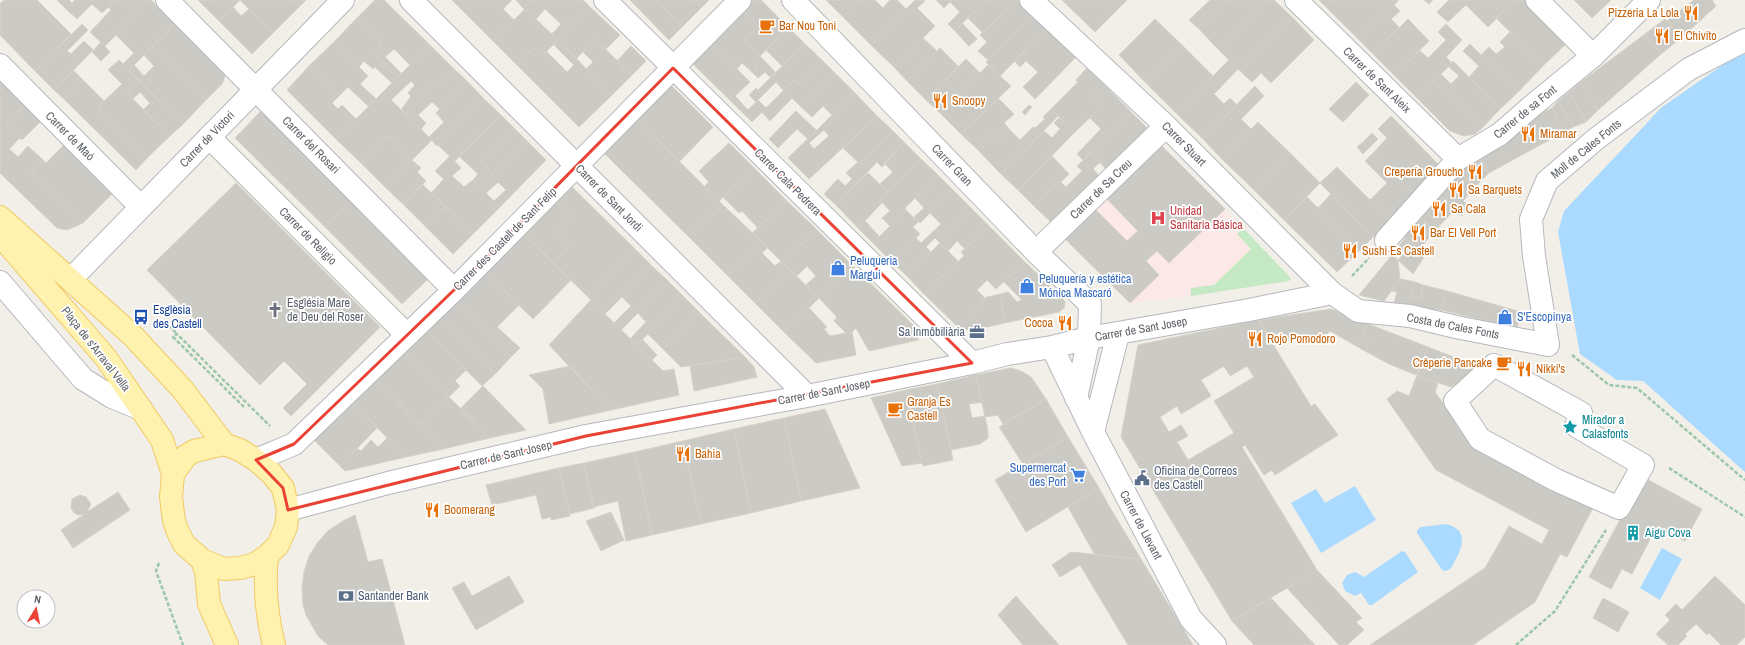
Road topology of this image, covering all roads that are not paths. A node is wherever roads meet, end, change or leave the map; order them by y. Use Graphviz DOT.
graph roads {
  1 [pos="167,0"];
  2 [pos="343,0"];
  3 [pos="411,0"];
  4 [pos="605,0"];
  5 [pos="740,0"];
  6 [pos="793,0"];
  7 [pos="1031,0"];
  8 [pos="1296,0"];
  9 [pos="1537,0"];
  10 [pos="1649,0"];
  11 [pos="1745,40"];
  12 [pos="1593,56"];
  13 [pos="0,65"];
  14 [pos="673,68"];
  15 [pos="256,89"];
  16 [pos="1166,126"];
  17 [pos="209,137"];
  18 [pos="1458,159"];
  19 [pos="577,167"];
  20 [pos="141,207"];
  21 [pos="0,217"];
  22 [pos="0,236"];
  23 [pos="1386,240"];
  24 [pos="1036,252"];
  25 [pos="71,279"];
  26 [pos="0,282"];
  27 [pos="454,290"];
  28 [pos="1332,293"];
  29 [pos="1118,334"];
  30 [pos="407,336"];
  31 [pos="1089,338"];
  32 [pos="1548,345"];
  33 [pos="1052,347"];
  34 [pos="972,363"];
  35 [pos="807,396"];
  36 [pos="1076,398"];
  37 [pos="141,409"];
  38 [pos="1093,432"];
  39 [pos="224,444"];
  40 [pos="256,460"];
  41 [pos="173,474"];
  42 [pos="1619,508"];
  43 [pos="288,510"];
  44 [pos="267,556"];
  45 [pos="202,560"];
  46 [pos="226,645"];
  47 [pos="274,645"];
  48 [pos="1215,645"];
  1 -- 15 [label="street, Carrer del Rosari"];
  2 -- 15 [label="street, Carrer de Victori"];
  3 -- 19 [label="street, Carrer de Sant Jordi"];
  4 -- 14 [label="street, Carrer Cala Pedrera"];
  5 -- 14 [label="street, Carrer des Castell de Sant Felip"];
  6 -- 24 [label="street, Carrer Gran"];
  7 -- 16 [label="street, Carrer Stuart"];
  8 -- 18 [label="street, Carrer de Sant Aleix"];
  9 -- 12 [label="street"];
  10 -- 12 [label="street, Carrer de sa Font"];
  11 -- 32 [label="street, Moll de Cales Fonts"];
  12 -- 18 [label="street, Carrer de sa Font"];
  13 -- 20 [label="street, Carrer de Maó"];
  14 -- 19 [label="street, Carrer des Castell de Sant Felip"];
  14 -- 34 [label="street, Carrer Cala Pedrera"];
  15 -- 17 [label="street, Carrer de Victori"];
  15 -- 27 [label="street, Carrer del Rosari"];
  16 -- 24 [label="street, Carrer de Sa Creu"];
  16 -- 28 [label="street, Carrer Stuart"];
  17 -- 20 [label="street, Carrer de Victori"];
  17 -- 30 [label="street, Carrer de Religio"];
  18 -- 23 [label="street, Carrer de sa Font"];
  19 -- 27 [label="street, Carrer des Castell de Sant Felip"];
  19 -- 35 [label="street, Carrer de Sant Jordi"];
  20 -- 25 [label="street, Carrer de Victori"];
  21 -- 25 [label="main road"];
  22 -- 37 [label="main road, Plaça de s'Arraval Vella"];
  24 -- 31 [label="street, Carrer Gran"];
  25 -- 39 [label="main road"];
  26 -- 37 [label="street"];
  27 -- 30 [label="street, Carrer des Castell de Sant Felip"];
  28 -- 29 [label="street, Carrer de Sant Josep"];
  28 -- 32 [label="street, Costa de Cales Fonts"];
  29 -- 31 [label="street, Carrer de Sant Josep"];
  29 -- 38 [label="street"];
  30 -- 40 [label="street, Carrer des Castell de Sant Felip"];
  31 -- 33 [label="street, Carrer de Sant Josep"];
  31 -- 36 [label="street"];
  33 -- 34 [label="street, Carrer de Sant Josep"];
  33 -- 36 [label="street, Carrer de Llevant"];
  34 -- 35 [label="street, Carrer de Sant Josep"];
  35 -- 43 [label="street, Carrer de Sant Josep"];
  36 -- 38 [label="street, Carrer de Llevant"];
  37 -- 41 [label="main road, Plaça de s'Arraval Vella"];
  38 -- 48 [label="street, Carrer de Llevant"];
  39 -- 40 [label="main road"];
  39 -- 41 [label="main road"];
  40 -- 43 [label="main road"];
  41 -- 45 [label="main road"];
  42 -- 42 [label="street"];
  43 -- 44 [label="main road"];
  44 -- 45 [label="main road"];
  44 -- 47 [label="main road"];
  45 -- 46 [label="main road"];
}
